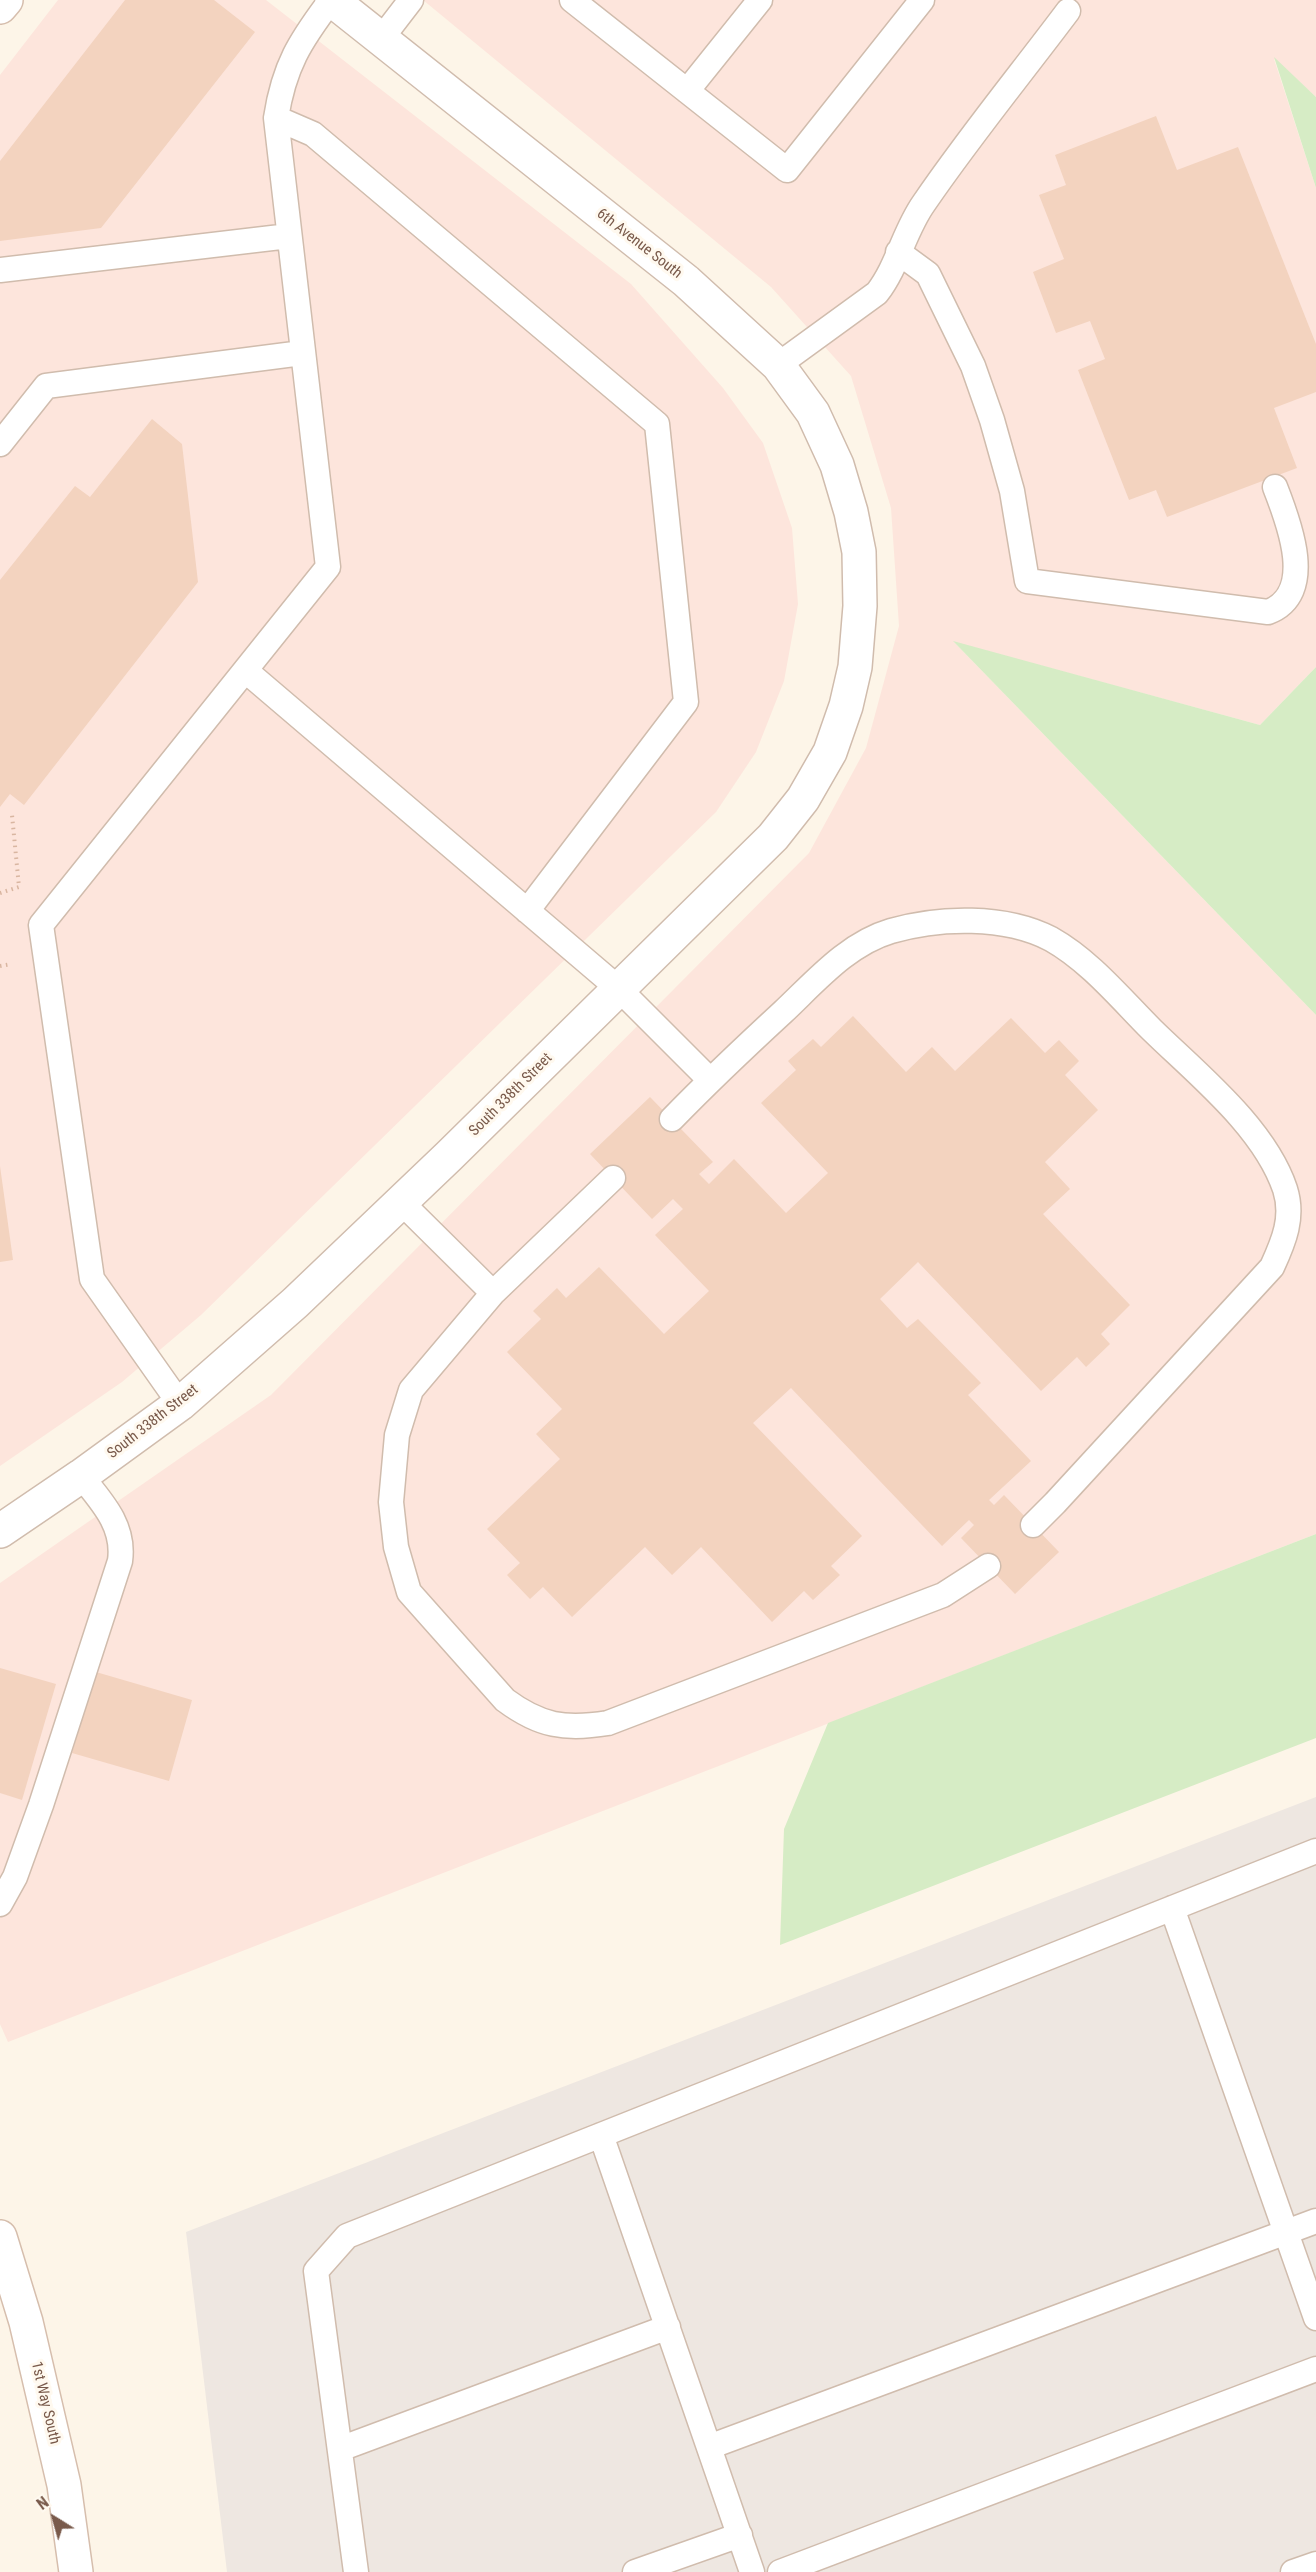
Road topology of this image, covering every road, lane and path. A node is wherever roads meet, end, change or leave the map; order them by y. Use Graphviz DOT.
graph roads {
  1 [pos="6,0"];
  2 [pos="331,0"];
  3 [pos="411,0"];
  4 [pos="572,0"];
  5 [pos="759,0"];
  6 [pos="922,0"];
  7 [pos="0,7"];
  8 [pos="1068,11"];
  9 [pos="381,39"];
  10 [pos="687,91"];
  11 [pos="276,118"];
  12 [pos="289,236"];
  13 [pos="898,252"];
  14 [pos="0,270"];
  15 [pos="302,353"];
  16 [pos="778,365"];
  17 [pos="0,444"];
  18 [pos="1275,487"];
  19 [pos="859,552"];
  20 [pos="246,671"];
  21 [pos="12,815"];
  22 [pos="0,893"];
  23 [pos="527,911"];
  24 [pos="619,989"];
  25 [pos="710,1080"];
  26 [pos="672,1119"];
  27 [pos="613,1178"];
  28 [pos="401,1202"];
  29 [pos="493,1293"];
  30 [pos="180,1404"];
  31 [pos="81,1476"];
  32 [pos="1033,1525"];
  33 [pos="0,1531"];
  34 [pos="988,1566"];
  35 [pos="1316,1851"];
  36 [pos="0,1904"];
  37 [pos="1172,1908"];
  38 [pos="601,2136"];
  39 [pos="1316,2221"];
  40 [pos="1286,2233"];
  41 [pos="0,2237"];
  42 [pos="1316,2318"];
  43 [pos="668,2327"];
  44 [pos="1316,2369"];
  45 [pos="709,2447"];
  46 [pos="340,2449"];
  47 [pos="740,2535"];
  48 [pos="1316,2564"];
  49 [pos="76,2572"];
  50 [pos="356,2572"];
  51 [pos="635,2572"];
  52 [pos="752,2572"];
  53 [pos="780,2572"];
  54 [pos="1293,2572"];
  1 -- 7 [label="street"];
  2 -- 9 [label="street, 6th Avenue South"];
  2 -- 11 [label="lane"];
  3 -- 9 [label="lane"];
  4 -- 10 [label="lane"];
  5 -- 10 [label="lane"];
  6 -- 10 [label="lane"];
  8 -- 13 [label="lane"];
  9 -- 16 [label="street, 6th Avenue South"];
  11 -- 12 [label="lane"];
  11 -- 23 [label="lane"];
  12 -- 14 [label="lane"];
  12 -- 15 [label="lane"];
  13 -- 16 [label="lane"];
  13 -- 18 [label="lane"];
  15 -- 17 [label="lane"];
  15 -- 20 [label="lane"];
  16 -- 19 [label="street, 6th Avenue South"];
  19 -- 24 [label="street, South 338th Street"];
  20 -- 23 [label="lane"];
  20 -- 30 [label="lane"];
  21 -- 22 [label="path"];
  23 -- 24 [label="lane"];
  24 -- 25 [label="lane"];
  24 -- 28 [label="street, South 338th Street"];
  25 -- 26 [label="lane"];
  25 -- 32 [label="lane"];
  27 -- 29 [label="lane"];
  28 -- 29 [label="lane"];
  28 -- 30 [label="street, South 338th Street"];
  29 -- 34 [label="lane"];
  30 -- 31 [label="street, South 338th Street"];
  31 -- 33 [label="street, South 338th Street"];
  31 -- 36 [label="lane"];
  35 -- 37 [label="lane"];
  37 -- 38 [label="lane"];
  37 -- 40 [label="lane"];
  38 -- 43 [label="lane"];
  38 -- 46 [label="lane"];
  39 -- 40 [label="lane"];
  40 -- 42 [label="lane"];
  40 -- 45 [label="lane"];
  41 -- 49 [label="street, 1st Way South"];
  43 -- 45 [label="lane"];
  43 -- 46 [label="lane"];
  44 -- 53 [label="lane"];
  45 -- 47 [label="lane"];
  46 -- 50 [label="lane"];
  47 -- 51 [label="lane"];
  47 -- 52 [label="lane"];
  48 -- 54 [label="lane"];
}
